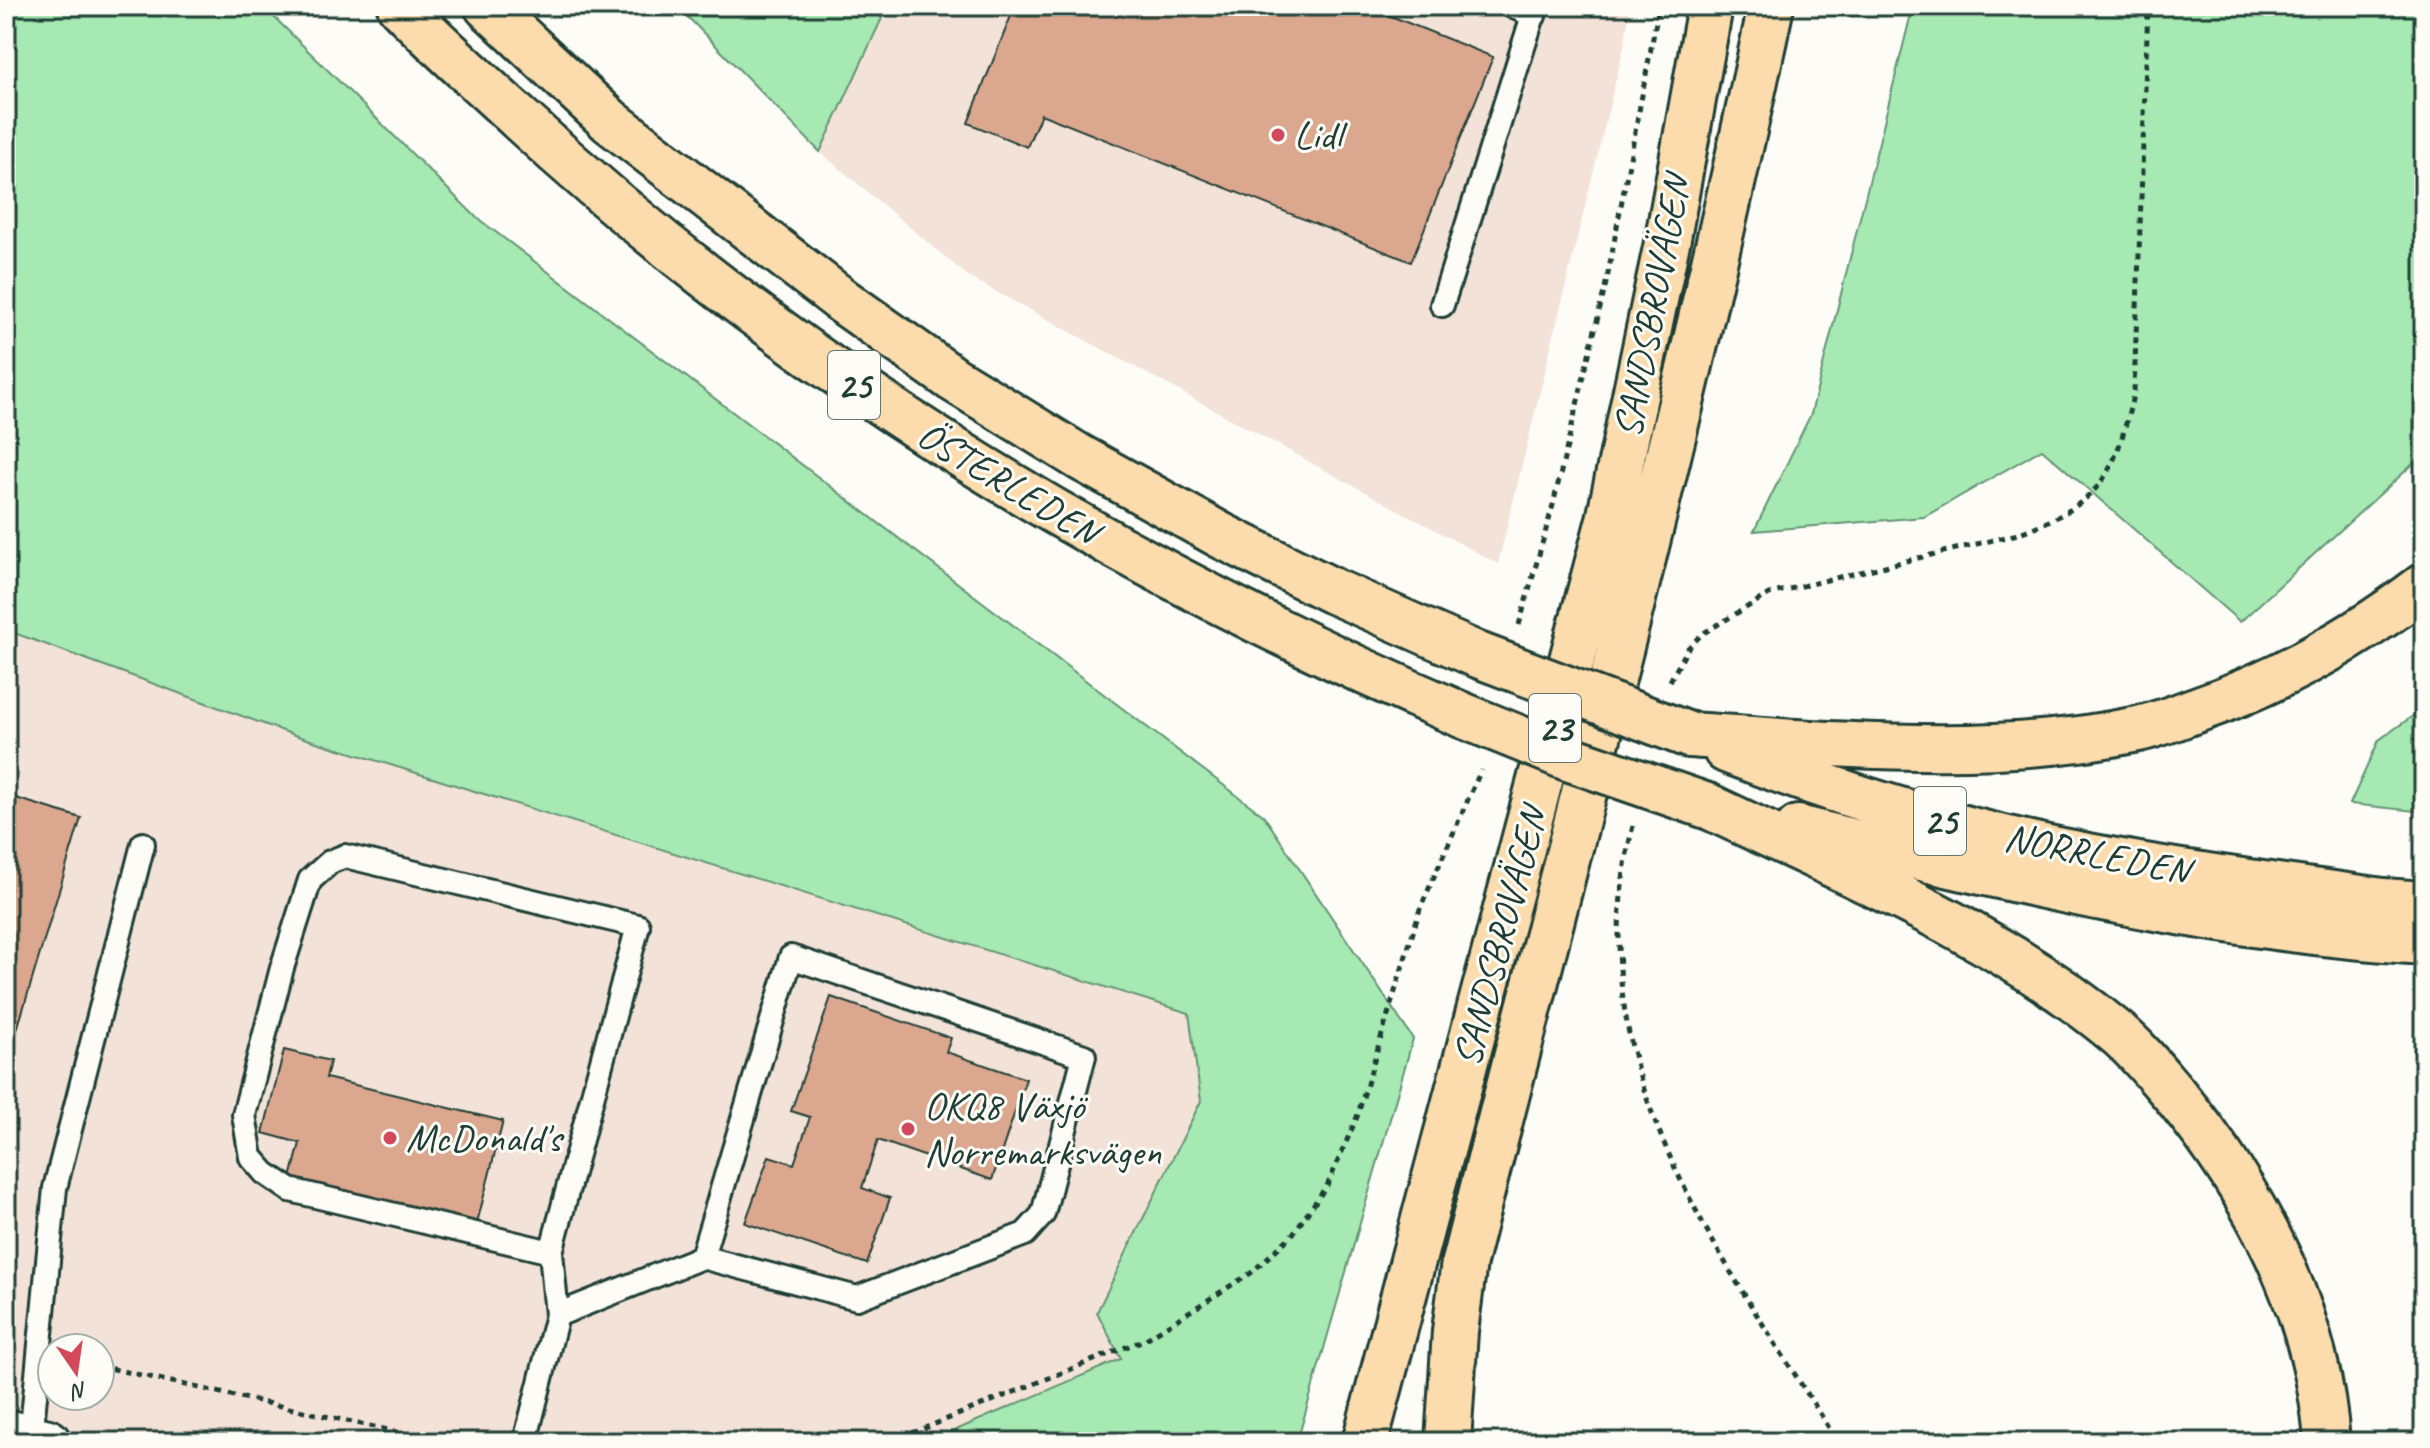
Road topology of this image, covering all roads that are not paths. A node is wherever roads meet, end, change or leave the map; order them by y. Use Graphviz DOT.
graph roads {
  1 [pos="400,6"];
  2 [pos="487,6"];
  3 [pos="1512,6"];
  4 [pos="1710,6"];
  5 [pos="1771,6"];
  6 [pos="1535,11"];
  7 [pos="1442,305"];
  8 [pos="2424,586"];
  9 [pos="1689,735"];
  10 [pos="1710,807"];
  11 [pos="143,844"];
  12 [pos="2424,904"];
  13 [pos="2424,942"];
  14 [pos="551,1252"];
  15 [pos="702,1257"];
  16 [pos="557,1315"];
  17 [pos="28,1437"];
  18 [pos="525,1442"];
  19 [pos="1365,1442"];
  20 [pos="1448,1442"];
  21 [pos="2327,1442"];
  1 -- 10 [label="main road, ÖSTERLEDEN / 25, bridge"];
  2 -- 9 [label="main road, ÖSTERLEDEN / 25, bridge"];
  3 -- 6 [label="lane"];
  4 -- 19 [label="main road, SANDSBROVÄGEN / 23"];
  5 -- 20 [label="main road, SANDSBROVÄGEN"];
  6 -- 7 [label="lane"];
  8 -- 9 [label="main road"];
  9 -- 12 [label="main road, NORRLEDEN / 25"];
  10 -- 13 [label="main road, NORRLEDEN / 25"];
  10 -- 21 [label="main road"];
  11 -- 17 [label="lane"];
  14 -- 14 [label="lane"];
  14 -- 16 [label="lane"];
  15 -- 15 [label="lane"];
  15 -- 16 [label="lane"];
  16 -- 18 [label="lane"];
}
